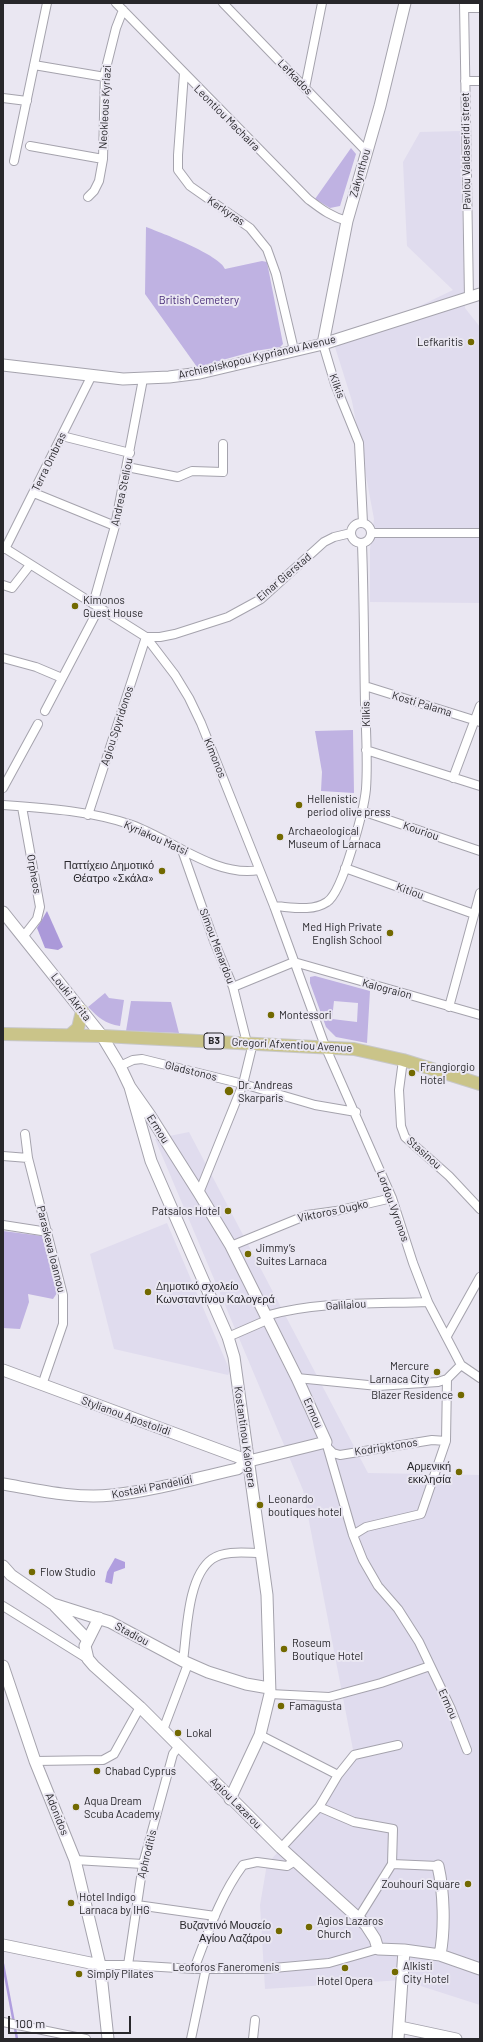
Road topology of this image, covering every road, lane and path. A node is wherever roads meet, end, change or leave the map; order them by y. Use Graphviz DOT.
graph roads {
  1 [pos="47,3"];
  2 [pos="116,3"];
  3 [pos="223,3"];
  4 [pos="322,3"];
  5 [pos="404,3"];
  6 [pos="464,6"];
  7 [pos="480,8"];
  8 [pos="123,10"];
  9 [pos="34,65"];
  10 [pos="184,73"];
  11 [pos="105,77"];
  12 [pos="465,81"];
  13 [pos="480,81"];
  14 [pos="305,88"];
  15 [pos="3,98"];
  16 [pos="26,101"];
  17 [pos="30,146"];
  18 [pos="366,151"];
  19 [pos="103,159"];
  20 [pos="14,161"];
  21 [pos="88,197"];
  22 [pos="347,220"];
  23 [pos="480,294"];
  24 [pos="469,298"];
  25 [pos="323,344"];
  26 [pos="294,350"];
  27 [pos="3,365"];
  28 [pos="92,375"];
  29 [pos="143,379"];
  30 [pos="62,436"];
  31 [pos="223,444"];
  32 [pos="130,453"];
  33 [pos="127,467"];
  34 [pos="34,493"];
  35 [pos="362,523"];
  36 [pos="116,526"];
  37 [pos="480,532"];
  38 [pos="351,533"];
  39 [pos="372,533"];
  40 [pos="362,544"];
  41 [pos="4,548"];
  42 [pos="30,565"];
  43 [pos="3,585"];
  44 [pos="96,606"];
  45 [pos="146,638"];
  46 [pos="3,658"];
  47 [pos="62,678"];
  48 [pos="365,686"];
  49 [pos="480,706"];
  50 [pos="45,711"];
  51 [pos="477,721"];
  52 [pos="38,724"];
  53 [pos="366,750"];
  54 [pos="453,778"];
  55 [pos="480,786"];
  56 [pos="3,788"];
  57 [pos="3,805"];
  58 [pos="22,806"];
  59 [pos="362,811"];
  60 [pos="88,815"];
  61 [pos="182,850"];
  62 [pos="480,851"];
  63 [pos="346,868"];
  64 [pos="259,870"];
  65 [pos="480,893"];
  66 [pos="274,906"];
  67 [pos="3,912"];
  68 [pos="474,914"];
  69 [pos="23,937"];
  70 [pos="294,962"];
  71 [pos="233,987"];
  72 [pos="449,1007"];
  73 [pos="82,1011"];
  74 [pos="480,1015"];
  75 [pos="3,1034"];
  76 [pos="70,1036"];
  77 [pos="102,1036"];
  78 [pos="250,1043"];
  79 [pos="325,1046"];
  80 [pos="403,1060"];
  81 [pos="120,1066"];
  82 [pos="243,1084"];
  83 [pos="480,1084"];
  84 [pos="130,1087"];
  85 [pos="356,1112"];
  86 [pos="149,1114"];
  87 [pos="138,1120"];
  88 [pos="26,1134"];
  89 [pos="3,1156"];
  90 [pos="28,1158"];
  91 [pos="199,1193"];
  92 [pos="392,1198"];
  93 [pos="480,1208"];
  94 [pos="3,1225"];
  95 [pos="48,1232"];
  96 [pos="230,1246"];
  97 [pos="480,1277"];
  98 [pos="428,1302"];
  99 [pos="266,1318"];
  100 [pos="446,1336"];
  101 [pos="228,1338"];
  102 [pos="461,1365"];
  103 [pos="3,1370"];
  104 [pos="297,1378"];
  105 [pos="480,1378"];
  106 [pos="447,1379"];
  107 [pos="42,1385"];
  108 [pos="446,1441"];
  109 [pos="327,1445"];
  110 [pos="249,1460"];
  111 [pos="3,1484"];
  112 [pos="353,1535"];
  113 [pos="260,1553"];
  114 [pos="3,1566"];
  115 [pos="53,1604"];
  116 [pos="3,1606"];
  117 [pos="99,1618"];
  118 [pos="87,1638"];
  119 [pos="88,1660"];
  120 [pos="185,1662"];
  121 [pos="3,1666"];
  122 [pos="430,1666"];
  123 [pos="269,1691"];
  124 [pos="140,1707"];
  125 [pos="162,1730"];
  126 [pos="260,1735"];
  127 [pos="398,1745"];
  128 [pos="179,1746"];
  129 [pos="467,1750"];
  130 [pos="35,1761"];
  131 [pos="338,1775"];
  132 [pos="230,1798"];
  133 [pos="319,1807"];
  134 [pos="281,1848"];
  135 [pos="75,1860"];
  136 [pos="295,1861"];
  137 [pos="143,1864"];
  138 [pos="392,1864"];
  139 [pos="438,1866"];
  140 [pos="136,1905"];
  141 [pos="215,1916"];
  142 [pos="359,1917"];
  143 [pos="3,1945"];
  144 [pos="378,1949"];
  145 [pos="404,1950"];
  146 [pos="440,1955"];
  147 [pos="100,1965"];
  148 [pos="128,1965"];
  149 [pos="206,1968"];
  150 [pos="194,1969"];
  151 [pos="480,1969"];
  152 [pos="255,2020"];
  153 [pos="10,2024"];
  154 [pos="400,2027"];
  155 [pos="86,2039"];
  156 [pos="108,2039"];
  157 [pos="191,2039"];
  158 [pos="253,2039"];
  159 [pos="398,2039"];
  160 [pos="456,2039"];
  1 -- 9 [label="street"];
  2 -- 8 [label="street, Leontiou Machaira"];
  3 -- 14 [label="street, Lefkados"];
  4 -- 14 [label="street"];
  5 -- 18 [label="street, Zakynthou"];
  6 -- 7 [label="street"];
  6 -- 12 [label="street, Pavlou Valdaseridi street"];
  8 -- 10 [label="street, Leontiou Machaira"];
  8 -- 11 [label="street, Neokleous Kyriazi"];
  9 -- 11 [label="street"];
  9 -- 16 [label="street"];
  10 -- 22 [label="street, Leontiou Machaira"];
  10 -- 26 [label="street, Kerkyras"];
  11 -- 19 [label="street, Neokleous Kyriazi"];
  12 -- 13 [label="street"];
  12 -- 24 [label="street, Pavlou Valdaseridi street"];
  14 -- 18 [label="street, Lefkados"];
  15 -- 16 [label="street"];
  16 -- 20 [label="street"];
  17 -- 19 [label="street, Neokleous Kyriazi"];
  18 -- 22 [label="street, Zakynthou"];
  19 -- 21 [label="street, Neokleous Kyriazi"];
  22 -- 25 [label="street, Zakynthou"];
  23 -- 24 [label="street, Archiepiskopou Kyprianou Avenue"];
  24 -- 25 [label="street, Archiepiskopou Kyprianou Avenue"];
  25 -- 26 [label="street, Archiepiskopou Kyprianou Avenue"];
  25 -- 35 [label="street, Kilkis"];
  26 -- 29 [label="street, Archiepiskopou Kyprianou Avenue"];
  27 -- 28 [label="street, Archiepiskopou Kyprianou Avenue"];
  28 -- 29 [label="street, Archiepiskopou Kyprianou Avenue"];
  28 -- 30 [label="street, Terra Ombras"];
  29 -- 32 [label="street, Andrea Steliou"];
  30 -- 32 [label="street"];
  30 -- 34 [label="street, Terra Ombras"];
  31 -- 33 [label="street"];
  32 -- 33 [label="street, Andrea Steliou"];
  33 -- 36 [label="street, Andrea Steliou"];
  34 -- 36 [label="street"];
  34 -- 41 [label="street, Terra Ombras"];
  35 -- 38 [label="street"];
  35 -- 39 [label="street"];
  36 -- 44 [label="street, Andrea Steliou"];
  37 -- 39 [label="street"];
  38 -- 40 [label="street"];
  38 -- 45 [label="street, Einar Gierstad"];
  39 -- 40 [label="street"];
  40 -- 48 [label="street, Kilkis"];
  41 -- 42 [label="street, Kimonos"];
  42 -- 43 [label="street"];
  42 -- 44 [label="street, Kimonos"];
  44 -- 45 [label="street, Kimonos"];
  44 -- 47 [label="street, Andrea Steliou"];
  45 -- 60 [label="street, Agiou Spyridonos"];
  45 -- 64 [label="street, Kimonos"];
  46 -- 47 [label="street"];
  47 -- 50 [label="street, Andrea Steliou"];
  48 -- 51 [label="street, Kosti Palama"];
  48 -- 53 [label="street, Kilkis"];
  49 -- 51 [label="street"];
  51 -- 54 [label="street"];
  52 -- 56 [label="street"];
  53 -- 54 [label="street"];
  53 -- 59 [label="street, Kilkis"];
  54 -- 55 [label="street"];
  57 -- 58 [label="street, Kyriakou Matsi"];
  58 -- 60 [label="street, Kyriakou Matsi"];
  58 -- 69 [label="street, Orpheos"];
  59 -- 62 [label="street, Kouriou"];
  59 -- 63 [label="street, Kilkis"];
  60 -- 61 [label="street, Kyriakou Matsi"];
  61 -- 64 [label="street, Kyriakou Matsi"];
  61 -- 71 [label="street, Simou Menardou"];
  63 -- 66 [label="street, Kilkis"];
  63 -- 68 [label="street, Kitiou"];
  64 -- 66 [label="street, Kimonos"];
  65 -- 68 [label="street"];
  66 -- 70 [label="street, Kimonos"];
  67 -- 69 [label="street, Louki Akrita"];
  68 -- 72 [label="street"];
  69 -- 73 [label="street, Louki Akrita"];
  70 -- 71 [label="street"];
  70 -- 72 [label="street, Kalograion"];
  70 -- 79 [label="street, Kimonos"];
  71 -- 78 [label="street, Simou Menardou"];
  72 -- 74 [label="street, Kalograion"];
  73 -- 76 [label="main road"];
  73 -- 77 [label="street, Louki Akrita"];
  75 -- 76 [label="main road, Gregori Afxentiou Avenue / B3"];
  76 -- 77 [label="main road, Gregori Afxentiou Avenue / B3"];
  77 -- 78 [label="main road, Gregori Afxentiou Avenue / B3"];
  77 -- 81 [label="street, Louki Akrita"];
  78 -- 79 [label="main road, Gregori Afxentiou Avenue / B3"];
  78 -- 82 [label="street"];
  79 -- 80 [label="main road, Gregori Afxentiou Avenue / B3"];
  79 -- 85 [label="street, Lordou Vyronos"];
  80 -- 83 [label="main road, Gregori Afxentiou Avenue / B3"];
  80 -- 93 [label="street, Stasinou"];
  81 -- 82 [label="street, Gladstonos"];
  81 -- 84 [label="street, Louki Akrita"];
  82 -- 85 [label="street, Gladstonos"];
  82 -- 91 [label="street"];
  84 -- 86 [label="street, Ermou"];
  84 -- 87 [label="street, Kostantinou Kalogera"];
  85 -- 92 [label="street, Lordou Vyronos"];
  86 -- 87 [label="street"];
  86 -- 91 [label="street, Ermou"];
  87 -- 101 [label="street, Kostantinou Kalogera"];
  88 -- 90 [label="street, Paraskeva Ioannou"];
  89 -- 90 [label="street"];
  90 -- 95 [label="street, Paraskeva Ioannou"];
  91 -- 96 [label="street, Ermou"];
  92 -- 96 [label="street, Viktoros Ougko"];
  92 -- 98 [label="street, Lordou Vyronos"];
  94 -- 95 [label="street"];
  95 -- 107 [label="street, Paraskeva Ioannou"];
  96 -- 99 [label="street, Ermou"];
  97 -- 100 [label="street"];
  98 -- 99 [label="street, Galilaiou"];
  98 -- 100 [label="street, Lordou Vyronos"];
  99 -- 101 [label="street, Galilaiou"];
  99 -- 104 [label="street, Ermou"];
  100 -- 102 [label="street, Lordou Vyronos"];
  101 -- 110 [label="street, Kostantinou Kalogera"];
  102 -- 105 [label="street"];
  102 -- 106 [label="street"];
  103 -- 107 [label="street, Stylianou Apostolidi"];
  104 -- 106 [label="street"];
  104 -- 109 [label="street, Ermou"];
  106 -- 108 [label="street"];
  107 -- 110 [label="street, Stylianou Apostolidi"];
  108 -- 109 [label="street, Kodrigktonos"];
  108 -- 112 [label="street"];
  109 -- 110 [label="street"];
  109 -- 112 [label="street, Ermou"];
  110 -- 111 [label="street, Kostaki Pandelidi"];
  110 -- 113 [label="street, Kostantinou Kalogera"];
  112 -- 122 [label="street, Ermou"];
  113 -- 120 [label="street"];
  113 -- 123 [label="street, Kostantinou Kalogera"];
  114 -- 115 [label="street, Stadiou"];
  115 -- 117 [label="street, Stadiou"];
  115 -- 118 [label="street"];
  116 -- 119 [label="street, Agiou Lazarou"];
  117 -- 118 [label="street"];
  117 -- 120 [label="street, Stadiou"];
  118 -- 119 [label="street"];
  119 -- 124 [label="street, Agiou Lazarou"];
  120 -- 123 [label="street, Stadiou"];
  120 -- 125 [label="street"];
  121 -- 130 [label="street, Adonidos"];
  122 -- 123 [label="street, Stadiou"];
  122 -- 129 [label="street, Ermou"];
  123 -- 126 [label="street, Kostantinou Kalogera"];
  124 -- 125 [label="street, Agiou Lazarou"];
  124 -- 130 [label="street"];
  125 -- 128 [label="street, Agiou Lazarou"];
  126 -- 131 [label="street"];
  126 -- 132 [label="street, Kostantinou Kalogera"];
  127 -- 131 [label="street"];
  128 -- 132 [label="street, Agiou Lazarou"];
  128 -- 137 [label="street, Aphroditis"];
  130 -- 135 [label="street, Adonidos"];
  131 -- 133 [label="street"];
  132 -- 134 [label="street, Agiou Lazarou"];
  133 -- 134 [label="street"];
  133 -- 138 [label="street"];
  134 -- 136 [label="street, Agiou Lazarou"];
  135 -- 137 [label="street"];
  135 -- 147 [label="street, Adonidos"];
  136 -- 141 [label="street"];
  136 -- 142 [label="street, Agiou Lazarou"];
  137 -- 140 [label="street, Aphroditis"];
  138 -- 139 [label="street"];
  138 -- 142 [label="street"];
  139 -- 146 [label="street"];
  140 -- 141 [label="street"];
  140 -- 148 [label="street, Aphroditis"];
  141 -- 150 [label="street"];
  142 -- 144 [label="street, Agiou Lazarou"];
  143 -- 147 [label="street, Leoforos Faneromenis"];
  144 -- 145 [label="street"];
  144 -- 149 [label="street, Leoforos Faneromenis"];
  145 -- 146 [label="street"];
  145 -- 154 [label="street"];
  146 -- 151 [label="street"];
  147 -- 148 [label="street, Leoforos Faneromenis"];
  147 -- 156 [label="street, Adonidos"];
  148 -- 150 [label="street, Leoforos Faneromenis"];
  149 -- 150 [label="street, Leoforos Faneromenis"];
  149 -- 157 [label="street"];
  152 -- 158 [label="street"];
  153 -- 155 [label="street"];
  154 -- 159 [label="street"];
  154 -- 160 [label="street"];
}
